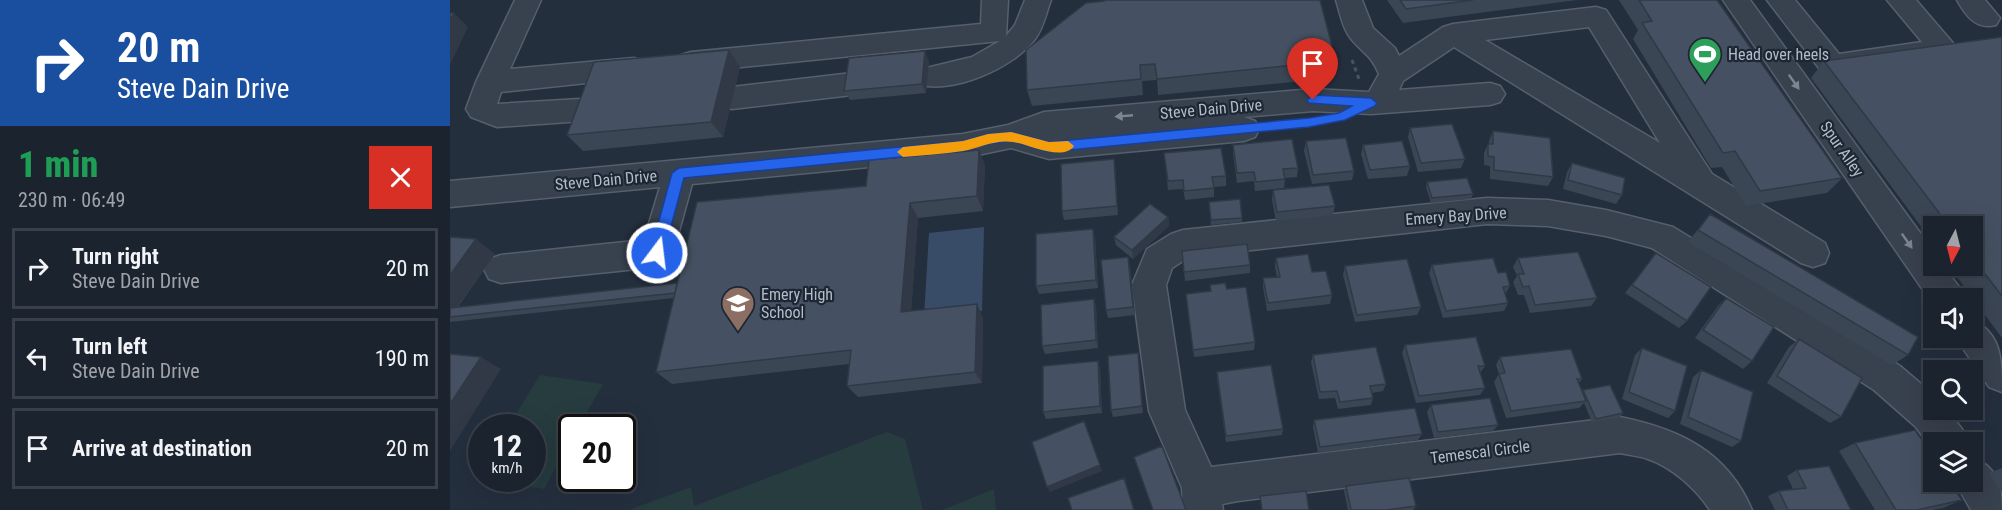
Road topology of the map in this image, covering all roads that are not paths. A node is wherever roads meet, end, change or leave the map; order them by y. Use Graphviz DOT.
graph roads {
  1 [pos="528,0"];
  2 [pos="1038,0"];
  3 [pos="1736,0"];
  4 [pos="1779,0"];
  5 [pos="1900,0"];
  6 [pos="1004,1"];
  7 [pos="1343,9"];
  8 [pos="1453,34"];
  9 [pos="1394,74"];
  10 [pos="928,77"];
  11 [pos="490,82"];
  12 [pos="852,84"];
  13 [pos="1490,94"];
  14 [pos="732,98"];
  15 [pos="1371,103"];
  16 [pos="597,109"];
  17 [pos="679,173"];
  18 [pos="1701,183"];
  19 [pos="450,194"];
  20 [pos="1814,254"];
  21 [pos="501,269"];
  22 [pos="1940,288"];
  23 [pos="1982,348"];
  24 [pos="2002,375"];
  25 [pos="1942,432"];
  26 [pos="1982,492"];
  27 [pos="1202,499"];
  28 [pos="1732,510"];
  29 [pos="1994,510"];
  1 -- 11 [label="street"];
  2 -- 10 [label="street"];
  3 -- 22 [label="street, Spur Alley, one-way"];
  4 -- 5 [label="street"];
  6 -- 11 [label="street"];
  7 -- 9 [label="street"];
  8 -- 9 [label="street"];
  8 -- 18 [label="street"];
  8 -- 18 [label="street"];
  9 -- 15 [label="street"];
  11 -- 16 [label="street"];
  12 -- 14 [label="street"];
  13 -- 15 [label="street"];
  15 -- 17 [label="street, Steve Dain Drive"];
  17 -- 19 [label="street, Steve Dain Drive"];
  17 -- 21 [label="street"];
  18 -- 20 [label="street"];
  23 -- 24 [label="street"];
  25 -- 27 [label="street, Emery Bay Drive"];
  26 -- 29 [label="street"];
  27 -- 28 [label="street, Temescal Circle"];
}
